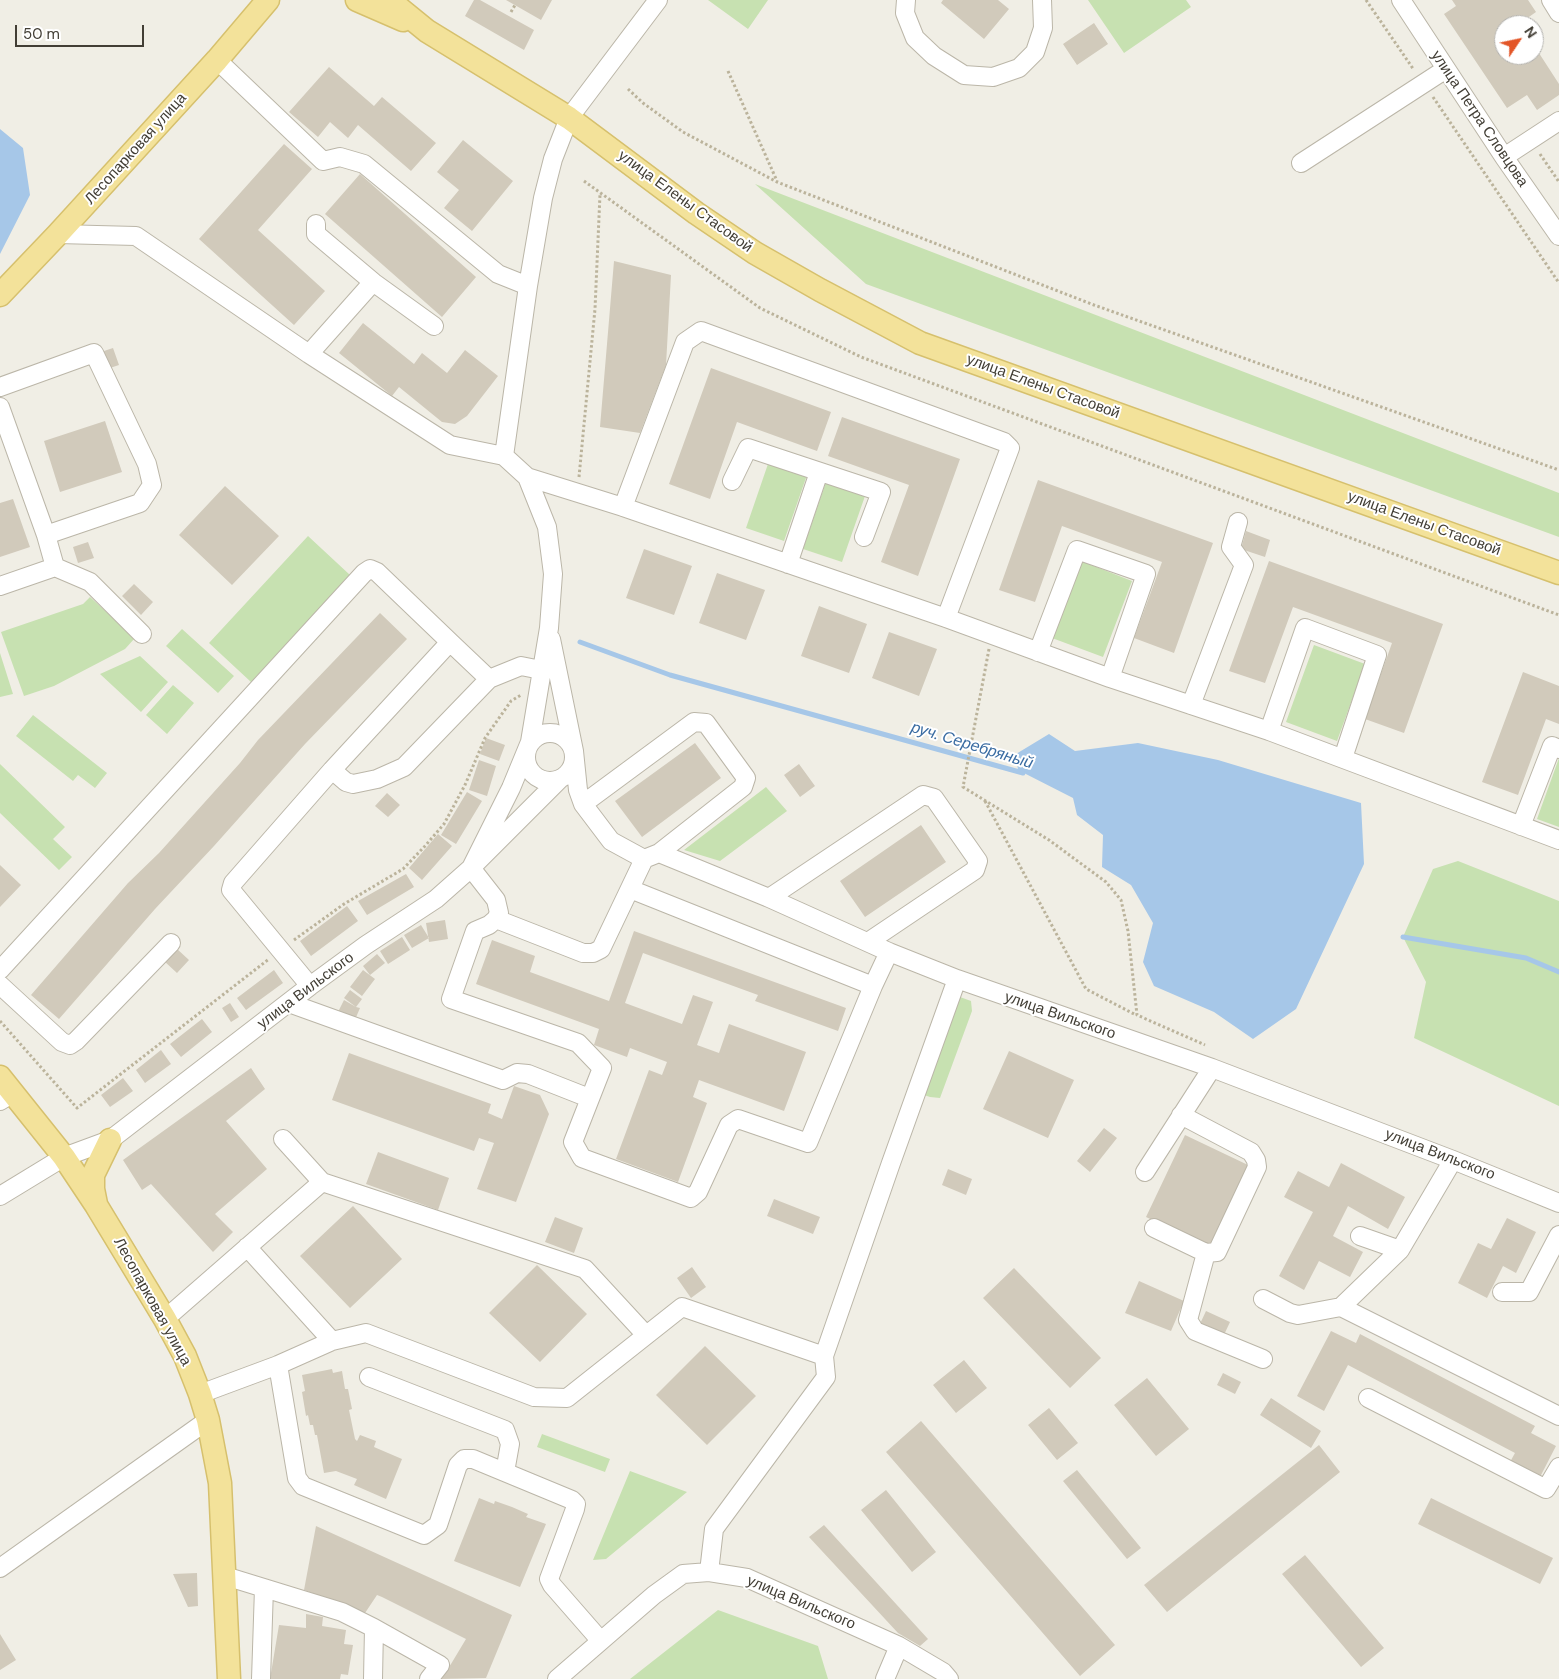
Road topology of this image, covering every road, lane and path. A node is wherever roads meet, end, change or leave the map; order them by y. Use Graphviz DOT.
graph roads {
  1 [pos="268,0"];
  2 [pos="357,0"];
  3 [pos="389,0"];
  4 [pos="658,0"];
  5 [pos="906,0"];
  6 [pos="1042,0"];
  7 [pos="1366,0"];
  8 [pos="1551,0"];
  9 [pos="1408,2"];
  10 [pos="515,5"];
  11 [pos="511,12"];
  12 [pos="1559,13"];
  13 [pos="427,31"];
  14 [pos="217,60"];
  15 [pos="1446,69"];
  16 [pos="728,71"];
  17 [pos="1424,84"];
  18 [pos="628,89"];
  19 [pos="569,118"];
  20 [pos="1559,121"];
  21 [pos="1530,140"];
  22 [pos="1504,158"];
  23 [pos="1301,163"];
  24 [pos="584,181"];
  25 [pos="777,182"];
  26 [pos="1559,182"];
  27 [pos="600,193"];
  28 [pos="316,224"];
  29 [pos="58,234"];
  30 [pos="1559,236"];
  31 [pos="373,282"];
  32 [pos="1559,283"];
  33 [pos="528,286"];
  34 [pos="0,295"];
  35 [pos="434,326"];
  36 [pos="309,354"];
  37 [pos="0,387"];
  38 [pos="0,407"];
  39 [pos="504,456"];
  40 [pos="1559,470"];
  41 [pos="819,472"];
  42 [pos="527,477"];
  43 [pos="732,481"];
  44 [pos="580,494"];
  45 [pos="623,507"];
  46 [pos="1238,522"];
  47 [pos="46,535"];
  48 [pos="864,537"];
  49 [pos="788,564"];
  50 [pos="55,567"];
  51 [pos="1559,573"];
  52 [pos="0,586"];
  53 [pos="1559,615"];
  54 [pos="946,618"];
  55 [pos="549,628"];
  56 [pos="142,634"];
  57 [pos="991,635"];
  58 [pos="450,642"];
  59 [pos="1038,652"];
  60 [pos="538,670"];
  61 [pos="489,678"];
  62 [pos="1110,678"];
  63 [pos="1191,705"];
  64 [pos="1269,731"];
  65 [pos="528,747"];
  66 [pos="1559,749"];
  67 [pos="574,751"];
  68 [pos="1343,758"];
  69 [pos="332,770"];
  70 [pos="560,779"];
  71 [pos="985,800"];
  72 [pos="583,804"];
  73 [pos="1521,826"];
  74 [pos="1559,840"];
  75 [pos="652,856"];
  76 [pos="472,868"];
  77 [pos="630,889"];
  78 [pos="769,898"];
  79 [pos="496,919"];
  80 [pos="868,942"];
  81 [pos="171,943"];
  82 [pos="280,950"];
  83 [pos="889,952"];
  84 [pos="0,970"];
  85 [pos="957,979"];
  86 [pos="0,985"];
  87 [pos="310,986"];
  88 [pos="873,986"];
  89 [pos="289,1003"];
  90 [pos="1136,1016"];
  91 [pos="0,1021"];
  92 [pos="1205,1046"];
  93 [pos="1212,1068"];
  94 [pos="4,1090"];
  95 [pos="589,1098"];
  96 [pos="1181,1115"];
  97 [pos="283,1139"];
  98 [pos="110,1140"];
  99 [pos="64,1157"];
  100 [pos="1453,1160"];
  101 [pos="1145,1172"];
  102 [pos="322,1182"];
  103 [pos="0,1196"];
  104 [pos="1559,1202"];
  105 [pos="96,1204"];
  106 [pos="1154,1228"];
  107 [pos="1559,1234"];
  108 [pos="1360,1236"];
  109 [pos="248,1247"];
  110 [pos="1400,1250"];
  111 [pos="1206,1253"];
  112 [pos="1502,1292"];
  113 [pos="1263,1299"];
  114 [pos="1342,1307"];
  115 [pos="165,1319"];
  116 [pos="645,1334"];
  117 [pos="332,1341"];
  118 [pos="824,1356"];
  119 [pos="1263,1359"];
  120 [pos="278,1365"];
  121 [pos="369,1377"];
  122 [pos="200,1394"];
  123 [pos="1368,1398"];
  124 [pos="1559,1416"];
  125 [pos="208,1420"];
  126 [pos="1559,1468"];
  127 [pos="505,1472"];
  128 [pos="0,1568"];
  129 [pos="709,1572"];
  130 [pos="225,1576"];
  131 [pos="264,1588"];
  132 [pos="374,1628"];
  133 [pos="600,1640"];
  134 [pos="899,1646"];
  135 [pos="228,1679"];
  136 [pos="261,1679"];
  137 [pos="373,1679"];
  138 [pos="430,1679"];
  139 [pos="557,1679"];
  140 [pos="885,1679"];
  141 [pos="949,1679"];
  1 -- 14 [label="main road, Лесопарковая улица"];
  2 -- 13 [label="main road, улица Елены Стасовой"];
  3 -- 13 [label="main road, улица Елены Стасовой"];
  4 -- 19 [label="street"];
  5 -- 6 [label="street"];
  7 -- 17 [label="path"];
  8 -- 12 [label="street"];
  9 -- 15 [label="street, улица Петра Словцова"];
  10 -- 11 [label="path"];
  13 -- 19 [label="main road, улица Елены Стасовой"];
  14 -- 29 [label="main road, Лесопарковая улица"];
  14 -- 33 [label="street"];
  15 -- 17 [label="street"];
  15 -- 22 [label="street, улица Петра Словцова"];
  16 -- 25 [label="path"];
  17 -- 23 [label="street"];
  17 -- 32 [label="path"];
  18 -- 25 [label="path"];
  19 -- 33 [label="street"];
  19 -- 51 [label="main road, улица Елены Стасовой"];
  20 -- 21 [label="street"];
  21 -- 22 [label="street"];
  21 -- 26 [label="path"];
  22 -- 30 [label="street, улица Петра Словцова"];
  24 -- 27 [label="path"];
  25 -- 40 [label="path"];
  27 -- 44 [label="path"];
  27 -- 53 [label="path"];
  28 -- 31 [label="street"];
  29 -- 34 [label="main road, Лесопарковая улица"];
  29 -- 36 [label="street"];
  31 -- 35 [label="street"];
  31 -- 36 [label="street"];
  33 -- 39 [label="street"];
  36 -- 39 [label="street"];
  37 -- 47 [label="street"];
  38 -- 47 [label="street"];
  39 -- 42 [label="street"];
  41 -- 43 [label="street"];
  41 -- 48 [label="street"];
  41 -- 49 [label="street"];
  42 -- 44 [label="street"];
  42 -- 55 [label="street"];
  44 -- 45 [label="street"];
  45 -- 49 [label="street"];
  45 -- 54 [label="street"];
  46 -- 63 [label="street"];
  47 -- 50 [label="street"];
  49 -- 54 [label="street"];
  50 -- 52 [label="street"];
  50 -- 56 [label="street"];
  54 -- 57 [label="street"];
  55 -- 60 [label="street, улица Вильского"];
  55 -- 67 [label="street"];
  57 -- 59 [label="street"];
  57 -- 71 [label="path"];
  58 -- 61 [label="street"];
  58 -- 69 [label="street"];
  58 -- 84 [label="street"];
  59 -- 62 [label="street"];
  59 -- 62 [label="street"];
  60 -- 61 [label="street"];
  60 -- 65 [label="street, улица Вильского"];
  60 -- 82 [label="path"];
  61 -- 69 [label="street"];
  62 -- 63 [label="street"];
  63 -- 64 [label="street"];
  64 -- 68 [label="street"];
  64 -- 68 [label="street"];
  65 -- 67 [label="street"];
  65 -- 70 [label="street"];
  65 -- 76 [label="street, улица Вильского"];
  66 -- 73 [label="street"];
  67 -- 70 [label="street"];
  67 -- 72 [label="street"];
  68 -- 73 [label="street"];
  69 -- 82 [label="street"];
  70 -- 76 [label="street"];
  71 -- 90 [label="path"];
  71 -- 90 [label="path"];
  72 -- 75 [label="street, улица Вильского"];
  72 -- 75 [label="street"];
  73 -- 74 [label="street"];
  75 -- 77 [label="street"];
  75 -- 78 [label="street, улица Вильского"];
  76 -- 79 [label="street"];
  76 -- 87 [label="street, улица Вильского"];
  77 -- 79 [label="street"];
  77 -- 88 [label="street"];
  78 -- 80 [label="street, улица Вильского"];
  78 -- 80 [label="street"];
  79 -- 95 [label="street"];
  80 -- 83 [label="street, улица Вильского"];
  81 -- 86 [label="street"];
  82 -- 87 [label="street"];
  82 -- 91 [label="path"];
  83 -- 85 [label="street, улица Вильского"];
  83 -- 88 [label="street"];
  85 -- 93 [label="street, улица Вильского"];
  85 -- 118 [label="street"];
  87 -- 89 [label="street, улица Вильского"];
  88 -- 95 [label="street"];
  89 -- 95 [label="street"];
  89 -- 98 [label="street, улица Вильского"];
  90 -- 92 [label="path"];
  93 -- 96 [label="street"];
  93 -- 100 [label="street, улица Вильского"];
  94 -- 99 [label="main road, Лесопарковая улица"];
  96 -- 101 [label="street"];
  96 -- 111 [label="street"];
  97 -- 102 [label="street"];
  98 -- 99 [label="street, улица Вильского"];
  98 -- 105 [label="main road"];
  99 -- 103 [label="street, улица Вильского"];
  99 -- 105 [label="main road, Лесопарковая улица"];
  100 -- 104 [label="street, улица Вильского"];
  100 -- 110 [label="street"];
  102 -- 109 [label="street"];
  102 -- 116 [label="street"];
  105 -- 115 [label="main road, Лесопарковая улица"];
  106 -- 111 [label="street"];
  107 -- 112 [label="street"];
  108 -- 110 [label="street"];
  109 -- 115 [label="street"];
  109 -- 117 [label="street"];
  110 -- 114 [label="street"];
  111 -- 119 [label="street"];
  113 -- 114 [label="street"];
  114 -- 124 [label="street"];
  115 -- 122 [label="main road, Лесопарковая улица"];
  116 -- 117 [label="street"];
  116 -- 118 [label="street"];
  117 -- 120 [label="street"];
  118 -- 129 [label="street"];
  120 -- 122 [label="street"];
  120 -- 127 [label="street"];
  121 -- 127 [label="street"];
  122 -- 125 [label="main road, Лесопарковая улица"];
  123 -- 126 [label="street"];
  125 -- 128 [label="street"];
  125 -- 130 [label="main road, Лесопарковая улица"];
  127 -- 133 [label="street"];
  129 -- 133 [label="street, улица Вильского"];
  129 -- 134 [label="street, улица Вильского"];
  130 -- 131 [label="street"];
  130 -- 135 [label="main road, Лесопарковая улица"];
  131 -- 132 [label="street"];
  131 -- 136 [label="street"];
  132 -- 137 [label="street"];
  132 -- 138 [label="street"];
  133 -- 139 [label="street, улица Вильского"];
  134 -- 140 [label="street"];
  134 -- 141 [label="street, улица Вильского"];
}
